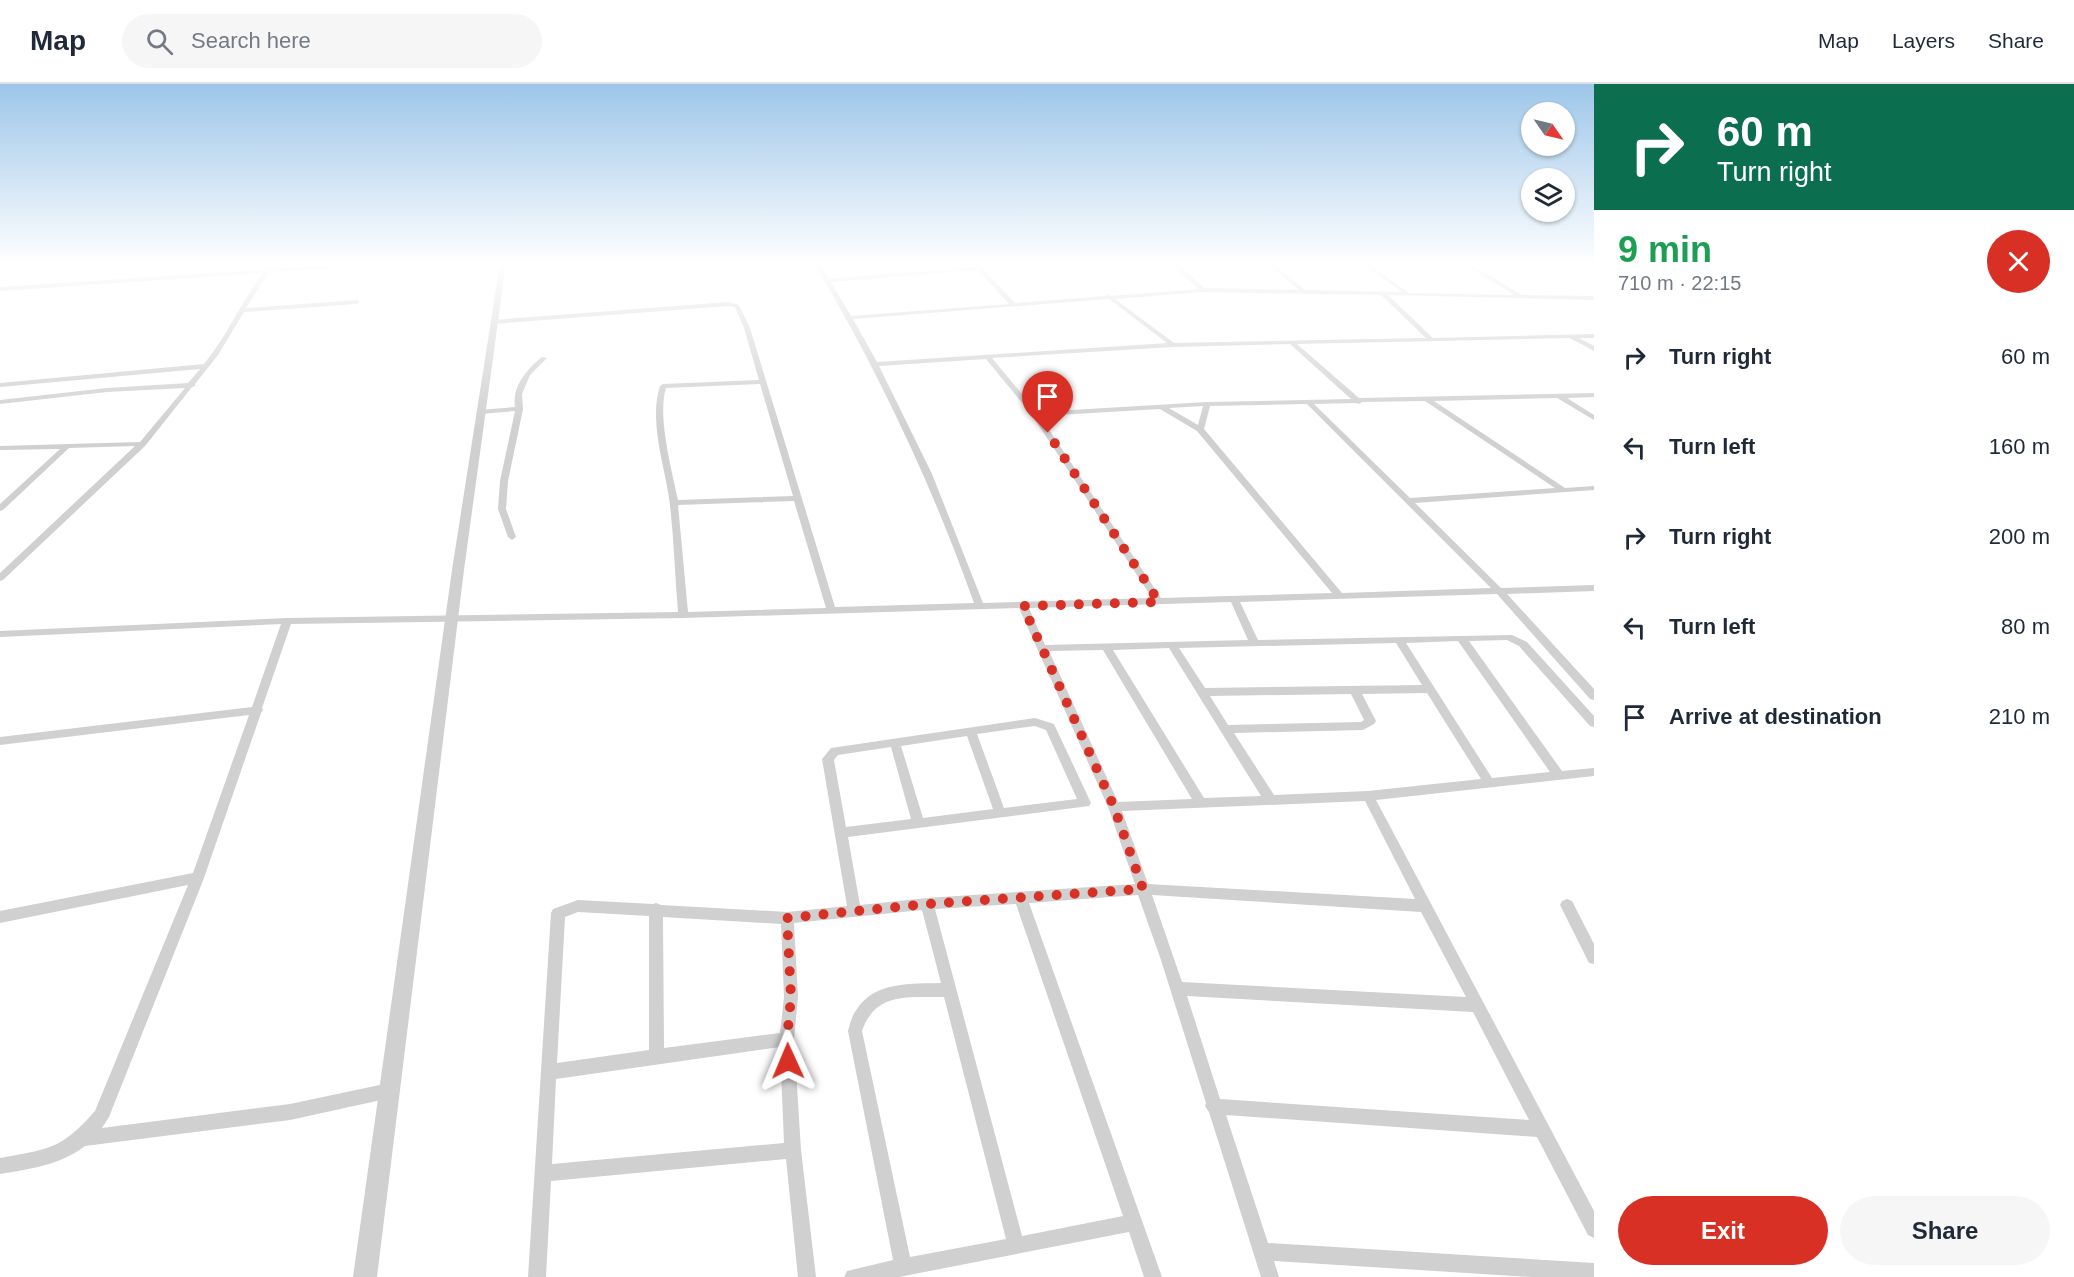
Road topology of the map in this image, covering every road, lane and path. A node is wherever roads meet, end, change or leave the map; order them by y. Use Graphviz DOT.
graph roads {
  1 [pos="848,318"];
  2 [pos="236,319"];
  3 [pos="494,319"];
  4 [pos="538,319"];
  5 [pos="744,319"];
  6 [pos="1138,319"];
  7 [pos="1410,319"];
  8 [pos="493,322"];
  9 [pos="1572,336"];
  10 [pos="1594,336"];
  11 [pos="1432,340"];
  12 [pos="1292,343"];
  13 [pos="1173,345"];
  14 [pos="1594,349"];
  15 [pos="987,356"];
  16 [pos="544,358"];
  17 [pos="873,364"];
  18 [pos="207,366"];
  19 [pos="762,382"];
  20 [pos="0,385"];
  21 [pos="193,385"];
  22 [pos="1594,395"];
  23 [pos="1559,396"];
  24 [pos="1427,399"];
  25 [pos="0,402"];
  26 [pos="1359,402"];
  27 [pos="1309,403"];
  28 [pos="1207,404"];
  29 [pos="1162,408"];
  30 [pos="519,410"];
  31 [pos="480,412"];
  32 [pos="1035,414"];
  33 [pos="1594,418"];
  34 [pos="1200,429"];
  35 [pos="142,444"];
  36 [pos="66,447"];
  37 [pos="0,448"];
  38 [pos="1594,488"];
  39 [pos="1563,490"];
  40 [pos="797,498"];
  41 [pos="1408,501"];
  42 [pos="674,502"];
  43 [pos="0,508"];
  44 [pos="512,537"];
  45 [pos="0,578"];
  46 [pos="1593,589"];
  47 [pos="1499,591"];
  48 [pos="1340,596"];
  49 [pos="1235,600"];
  50 [pos="1159,602"];
  51 [pos="1023,606"];
  52 [pos="980,607"];
  53 [pos="831,610"];
  54 [pos="683,615"];
  55 [pos="452,619"];
  56 [pos="287,621"];
  57 [pos="0,634"];
  58 [pos="1461,638"];
  59 [pos="1399,640"];
  60 [pos="1255,644"];
  61 [pos="1172,645"];
  62 [pos="1107,646"];
  63 [pos="1041,648"];
  64 [pos="1429,689"];
  65 [pos="1355,690"];
  66 [pos="1202,692"];
  67 [pos="1594,696"];
  68 [pos="258,710"];
  69 [pos="1594,723"];
  70 [pos="1224,729"];
  71 [pos="971,732"];
  72 [pos="0,741"];
  73 [pos="895,743"];
  74 [pos="1594,772"];
  75 [pos="1559,776"];
  76 [pos="1489,783"];
  77 [pos="1368,796"];
  78 [pos="1271,801"];
  79 [pos="1200,802"];
  80 [pos="1114,807"];
  81 [pos="1000,813"];
  82 [pos="918,823"];
  83 [pos="842,833"];
  84 [pos="198,878"];
  85 [pos="1143,889"];
  86 [pos="1020,897"];
  87 [pos="927,904"];
  88 [pos="1567,905"];
  89 [pos="1426,906"];
  90 [pos="656,909"];
  91 [pos="854,910"];
  92 [pos="0,917"];
  93 [pos="787,918"];
  94 [pos="1594,958"];
  95 [pos="1177,988"];
  96 [pos="949,990"];
  97 [pos="1477,1005"];
  98 [pos="787,1039"];
  99 [pos="657,1058"];
  100 [pos="549,1072"];
  101 [pos="389,1091"];
  102 [pos="1213,1106"];
  103 [pos="1543,1129"];
  104 [pos="84,1138"];
  105 [pos="794,1150"];
  106 [pos="0,1166"];
  107 [pos="543,1173"];
  108 [pos="1133,1223"];
  109 [pos="1594,1229"];
  110 [pos="1016,1245"];
  111 [pos="1261,1251"];
  112 [pos="903,1267"];
  113 [pos="1594,1272"];
  114 [pos="365,1277"];
  115 [pos="537,1277"];
  116 [pos="807,1277"];
  117 [pos="853,1277"];
  118 [pos="1153,1277"];
  119 [pos="1270,1277"];
  1 -- 17 [label="street"];
  2 -- 18 [label="street"];
  3 -- 8 [label="street"];
  4 -- 8 [label="street"];
  5 -- 19 [label="street"];
  6 -- 13 [label="street"];
  7 -- 11 [label="street"];
  8 -- 31 [label="street"];
  9 -- 10 [label="street"];
  9 -- 11 [label="street"];
  9 -- 14 [label="street"];
  11 -- 12 [label="street"];
  12 -- 13 [label="street"];
  12 -- 26 [label="street"];
  13 -- 15 [label="street"];
  15 -- 17 [label="street"];
  15 -- 32 [label="street"];
  16 -- 30 [label="street"];
  17 -- 52 [label="street"];
  18 -- 20 [label="street"];
  18 -- 21 [label="street"];
  19 -- 40 [label="street"];
  19 -- 42 [label="street"];
  21 -- 25 [label="street"];
  21 -- 35 [label="street"];
  22 -- 23 [label="street"];
  23 -- 24 [label="street"];
  23 -- 33 [label="street"];
  24 -- 26 [label="street"];
  24 -- 39 [label="street"];
  26 -- 27 [label="street"];
  27 -- 28 [label="street"];
  27 -- 41 [label="street"];
  28 -- 29 [label="street"];
  28 -- 34 [label="street"];
  29 -- 32 [label="street"];
  29 -- 34 [label="street"];
  30 -- 31 [label="street"];
  30 -- 44 [label="street"];
  31 -- 55 [label="street"];
  32 -- 50 [label="street"];
  34 -- 48 [label="street"];
  35 -- 36 [label="street"];
  35 -- 45 [label="street"];
  36 -- 37 [label="street"];
  36 -- 43 [label="street"];
  38 -- 39 [label="street"];
  39 -- 41 [label="street"];
  40 -- 42 [label="street"];
  40 -- 53 [label="street"];
  41 -- 47 [label="street"];
  42 -- 54 [label="street"];
  46 -- 47 [label="street"];
  47 -- 48 [label="street"];
  47 -- 67 [label="street"];
  48 -- 49 [label="street"];
  49 -- 50 [label="street"];
  49 -- 60 [label="street"];
  50 -- 51 [label="street"];
  51 -- 52 [label="street"];
  51 -- 63 [label="street"];
  52 -- 53 [label="street"];
  53 -- 54 [label="street"];
  54 -- 55 [label="street"];
  55 -- 56 [label="street"];
  55 -- 101 [label="street"];
  56 -- 57 [label="street"];
  56 -- 68 [label="street"];
  58 -- 59 [label="street"];
  58 -- 69 [label="street"];
  58 -- 75 [label="street"];
  59 -- 60 [label="street"];
  59 -- 64 [label="street"];
  60 -- 61 [label="street"];
  61 -- 62 [label="street"];
  61 -- 66 [label="street"];
  62 -- 63 [label="street"];
  62 -- 79 [label="street"];
  63 -- 80 [label="street"];
  64 -- 65 [label="street"];
  64 -- 76 [label="street"];
  65 -- 66 [label="street"];
  65 -- 70 [label="street"];
  66 -- 70 [label="street"];
  68 -- 72 [label="street"];
  68 -- 84 [label="street"];
  70 -- 78 [label="street"];
  71 -- 73 [label="street"];
  71 -- 81 [label="street"];
  71 -- 81 [label="street"];
  73 -- 82 [label="street"];
  73 -- 83 [label="street"];
  74 -- 75 [label="street"];
  75 -- 76 [label="street"];
  76 -- 77 [label="street"];
  77 -- 78 [label="street"];
  77 -- 89 [label="street"];
  78 -- 79 [label="street"];
  79 -- 80 [label="street"];
  80 -- 85 [label="street"];
  81 -- 82 [label="street"];
  82 -- 83 [label="street"];
  83 -- 91 [label="street"];
  84 -- 92 [label="street"];
  84 -- 104 [label="street"];
  85 -- 86 [label="street"];
  85 -- 89 [label="street"];
  85 -- 95 [label="street"];
  86 -- 87 [label="street"];
  86 -- 108 [label="street"];
  87 -- 91 [label="street"];
  87 -- 96 [label="street"];
  88 -- 94 [label="street"];
  89 -- 97 [label="street"];
  90 -- 93 [label="street"];
  90 -- 99 [label="street"];
  90 -- 100 [label="street"];
  91 -- 93 [label="street"];
  93 -- 98 [label="street"];
  95 -- 97 [label="street"];
  95 -- 102 [label="street"];
  96 -- 110 [label="street"];
  96 -- 112 [label="street"];
  97 -- 103 [label="street"];
  98 -- 99 [label="street"];
  98 -- 105 [label="street"];
  99 -- 100 [label="street"];
  100 -- 107 [label="street"];
  101 -- 104 [label="street"];
  101 -- 114 [label="street"];
  102 -- 103 [label="street"];
  102 -- 111 [label="street"];
  103 -- 109 [label="street"];
  104 -- 106 [label="street"];
  105 -- 107 [label="street"];
  105 -- 116 [label="street"];
  107 -- 115 [label="street"];
  108 -- 110 [label="street"];
  108 -- 118 [label="street"];
  110 -- 112 [label="street"];
  111 -- 113 [label="street"];
  111 -- 119 [label="street"];
  112 -- 117 [label="street"];
}
